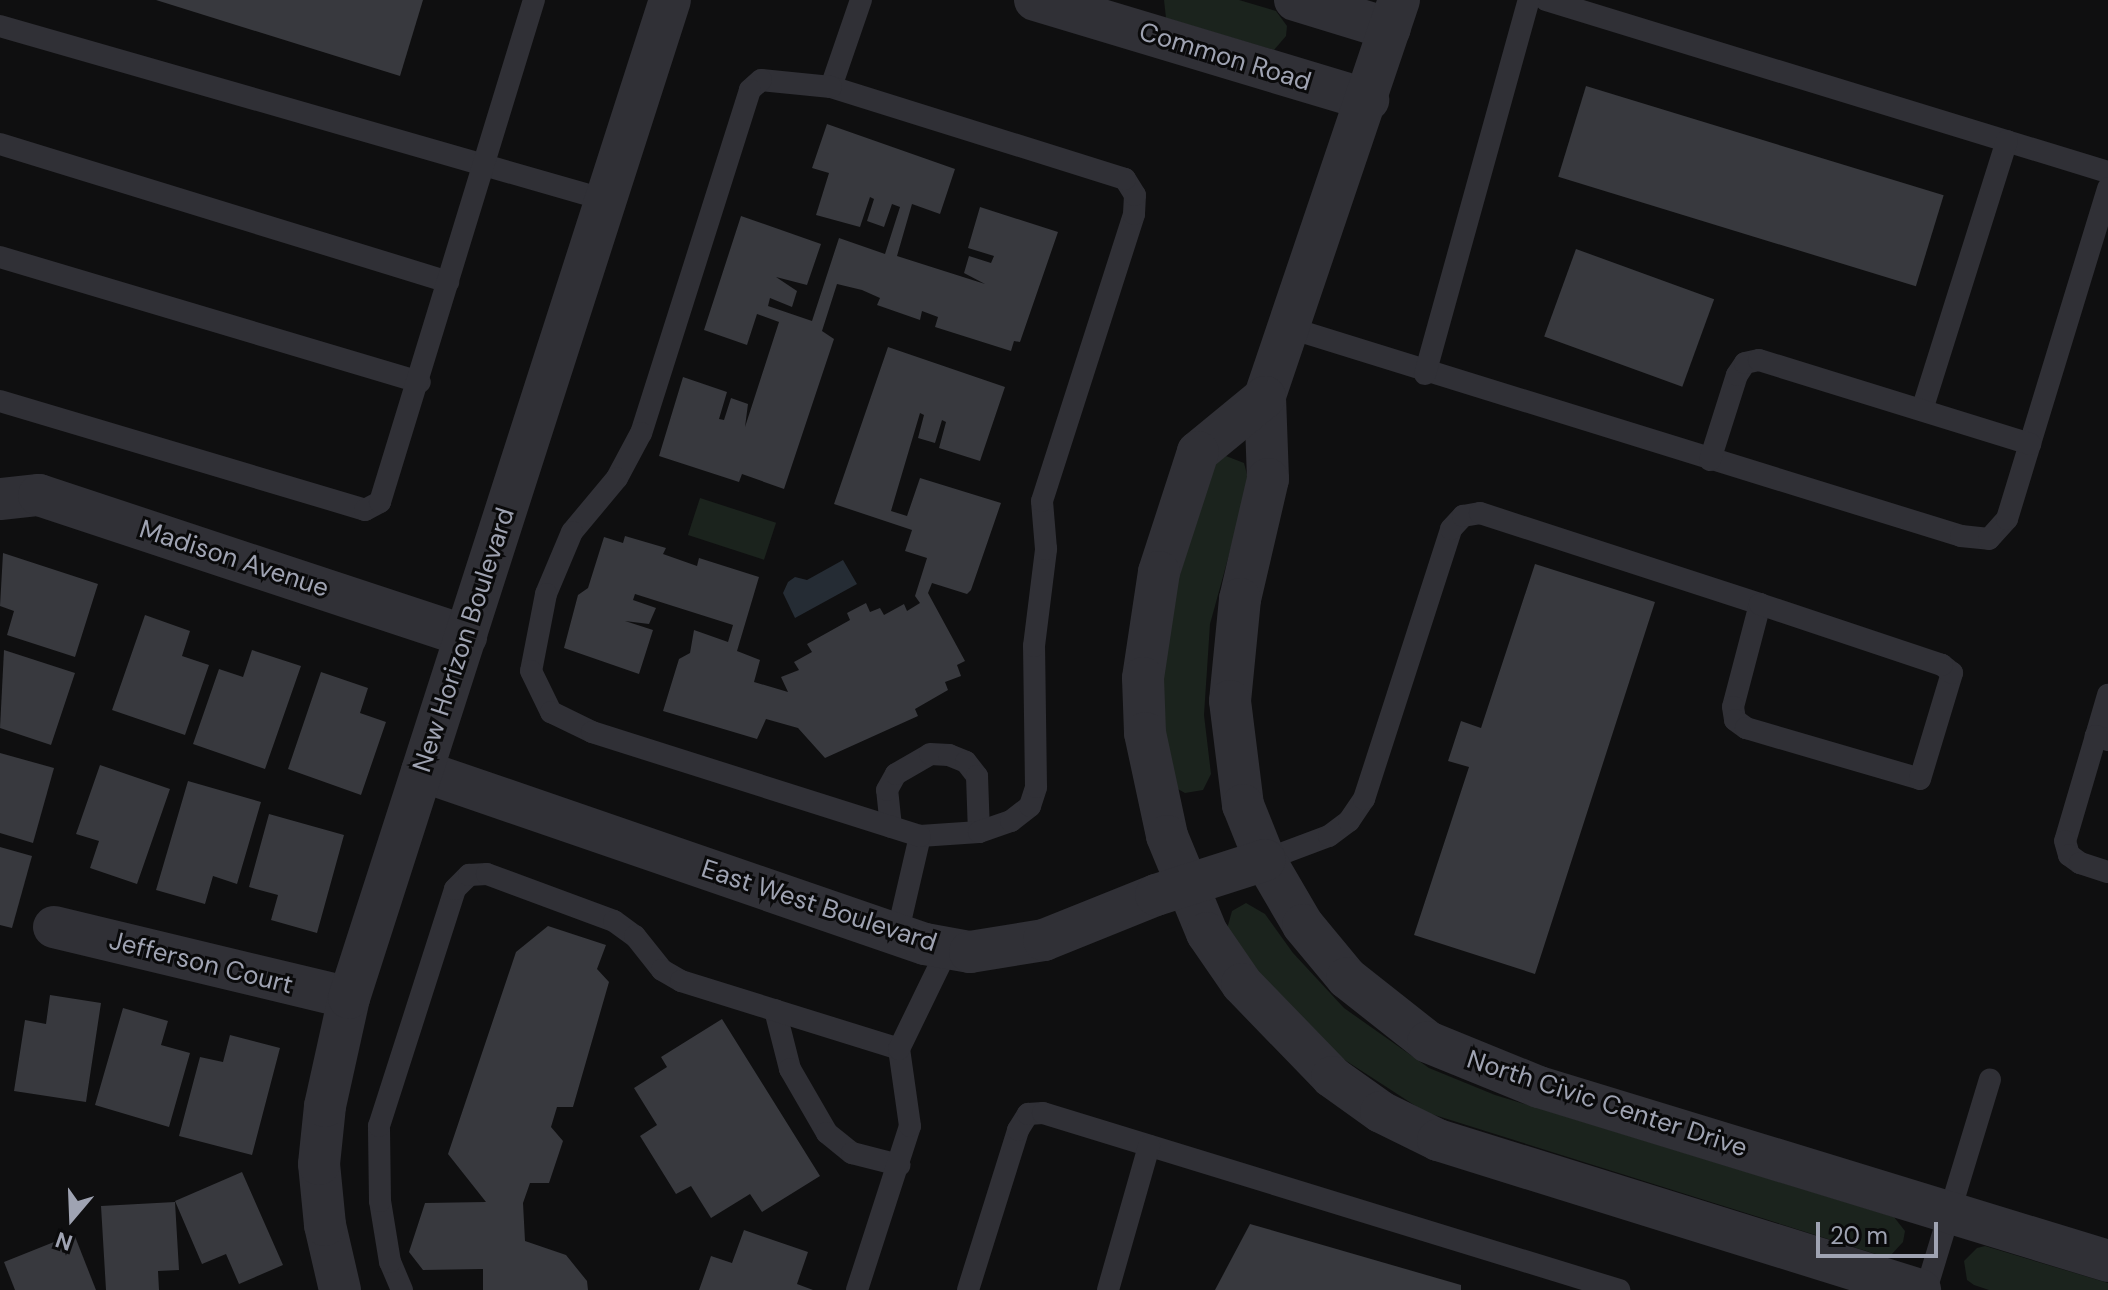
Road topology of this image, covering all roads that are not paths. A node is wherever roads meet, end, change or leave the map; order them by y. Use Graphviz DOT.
graph roads {
  1 [pos="534,0"];
  2 [pos="670,0"];
  3 [pos="861,0"];
  4 [pos="1035,0"];
  5 [pos="1295,0"];
  6 [pos="1529,0"];
  7 [pos="1546,0"];
  8 [pos="1127,13"];
  9 [pos="1394,15"];
  10 [pos="0,26"];
  11 [pos="831,87"];
  12 [pos="1368,100"];
  13 [pos="2007,141"];
  14 [pos="0,144"];
  15 [pos="483,163"];
  16 [pos="2108,172"];
  17 [pos="2108,188"];
  18 [pos="606,200"];
  19 [pos="0,257"];
  20 [pos="448,282"];
  21 [pos="1290,328"];
  22 [pos="1425,374"];
  23 [pos="420,382"];
  24 [pos="1265,397"];
  25 [pos="0,401"];
  26 [pos="1922,410"];
  27 [pos="2030,444"];
  28 [pos="1710,460"];
  29 [pos="0,499"];
  30 [pos="1760,604"];
  31 [pos="466,636"];
  32 [pos="2108,695"];
  33 [pos="2102,738"];
  34 [pos="422,771"];
  35 [pos="891,827"];
  36 [pos="979,832"];
  37 [pos="920,836"];
  38 [pos="1265,860"];
  39 [pos="2108,872"];
  40 [pos="1186,886"];
  41 [pos="54,927"];
  42 [pos="897,935"];
  43 [pos="948,948"];
  44 [pos="349,998"];
  45 [pos="775,1010"];
  46 [pos="899,1049"];
  47 [pos="1990,1079"];
  48 [pos="1149,1146"];
  49 [pos="899,1165"];
  50 [pos="1950,1211"];
  51 [pos="2108,1261"];
  52 [pos="340,1290"];
  53 [pos="402,1290"];
  54 [pos="857,1290"];
  55 [pos="968,1290"];
  56 [pos="1108,1290"];
  57 [pos="1619,1290"];
  58 [pos="1923,1290"];
  1 -- 15 [label="lane"];
  2 -- 18 [label="street, New Horizon Boulevard"];
  3 -- 11 [label="lane"];
  4 -- 8 [label="street, Common Road"];
  5 -- 9 [label="street"];
  6 -- 22 [label="lane"];
  7 -- 13 [label="lane"];
  8 -- 12 [label="street, Common Road"];
  9 -- 12 [label="street, North Civic Center Drive"];
  10 -- 15 [label="lane"];
  11 -- 35 [label="lane"];
  11 -- 36 [label="lane"];
  12 -- 21 [label="street, North Civic Center Drive"];
  13 -- 16 [label="lane"];
  13 -- 26 [label="lane"];
  14 -- 20 [label="lane"];
  15 -- 18 [label="lane"];
  15 -- 20 [label="lane"];
  17 -- 27 [label="lane"];
  18 -- 31 [label="street, New Horizon Boulevard"];
  19 -- 23 [label="lane"];
  20 -- 23 [label="lane"];
  21 -- 22 [label="lane"];
  21 -- 24 [label="street, North Civic Center Drive"];
  22 -- 28 [label="lane"];
  23 -- 25 [label="lane"];
  24 -- 38 [label="street, North Civic Center Drive"];
  24 -- 40 [label="street"];
  26 -- 27 [label="lane"];
  26 -- 28 [label="lane"];
  27 -- 28 [label="lane"];
  29 -- 31 [label="street, Madison Avenue"];
  30 -- 30 [label="lane"];
  30 -- 38 [label="lane"];
  31 -- 34 [label="street, New Horizon Boulevard"];
  32 -- 33 [label="lane"];
  33 -- 39 [label="lane"];
  34 -- 42 [label="street, East West Boulevard"];
  34 -- 44 [label="street, New Horizon Boulevard"];
  35 -- 36 [label="lane"];
  35 -- 37 [label="lane"];
  36 -- 37 [label="lane"];
  37 -- 42 [label="lane"];
  38 -- 40 [label="street, East West Boulevard"];
  38 -- 50 [label="street, North Civic Center Drive"];
  40 -- 43 [label="street, East West Boulevard"];
  40 -- 58 [label="street"];
  41 -- 44 [label="street, Jefferson Court"];
  42 -- 43 [label="street, East West Boulevard"];
  43 -- 46 [label="lane"];
  44 -- 52 [label="street, New Horizon Boulevard"];
  45 -- 46 [label="lane"];
  45 -- 49 [label="lane"];
  45 -- 53 [label="lane"];
  46 -- 49 [label="lane"];
  47 -- 50 [label="lane"];
  48 -- 55 [label="lane"];
  48 -- 56 [label="lane"];
  48 -- 57 [label="lane"];
  49 -- 54 [label="lane"];
  50 -- 51 [label="street, North Civic Center Drive"];
  50 -- 58 [label="lane"];
}
